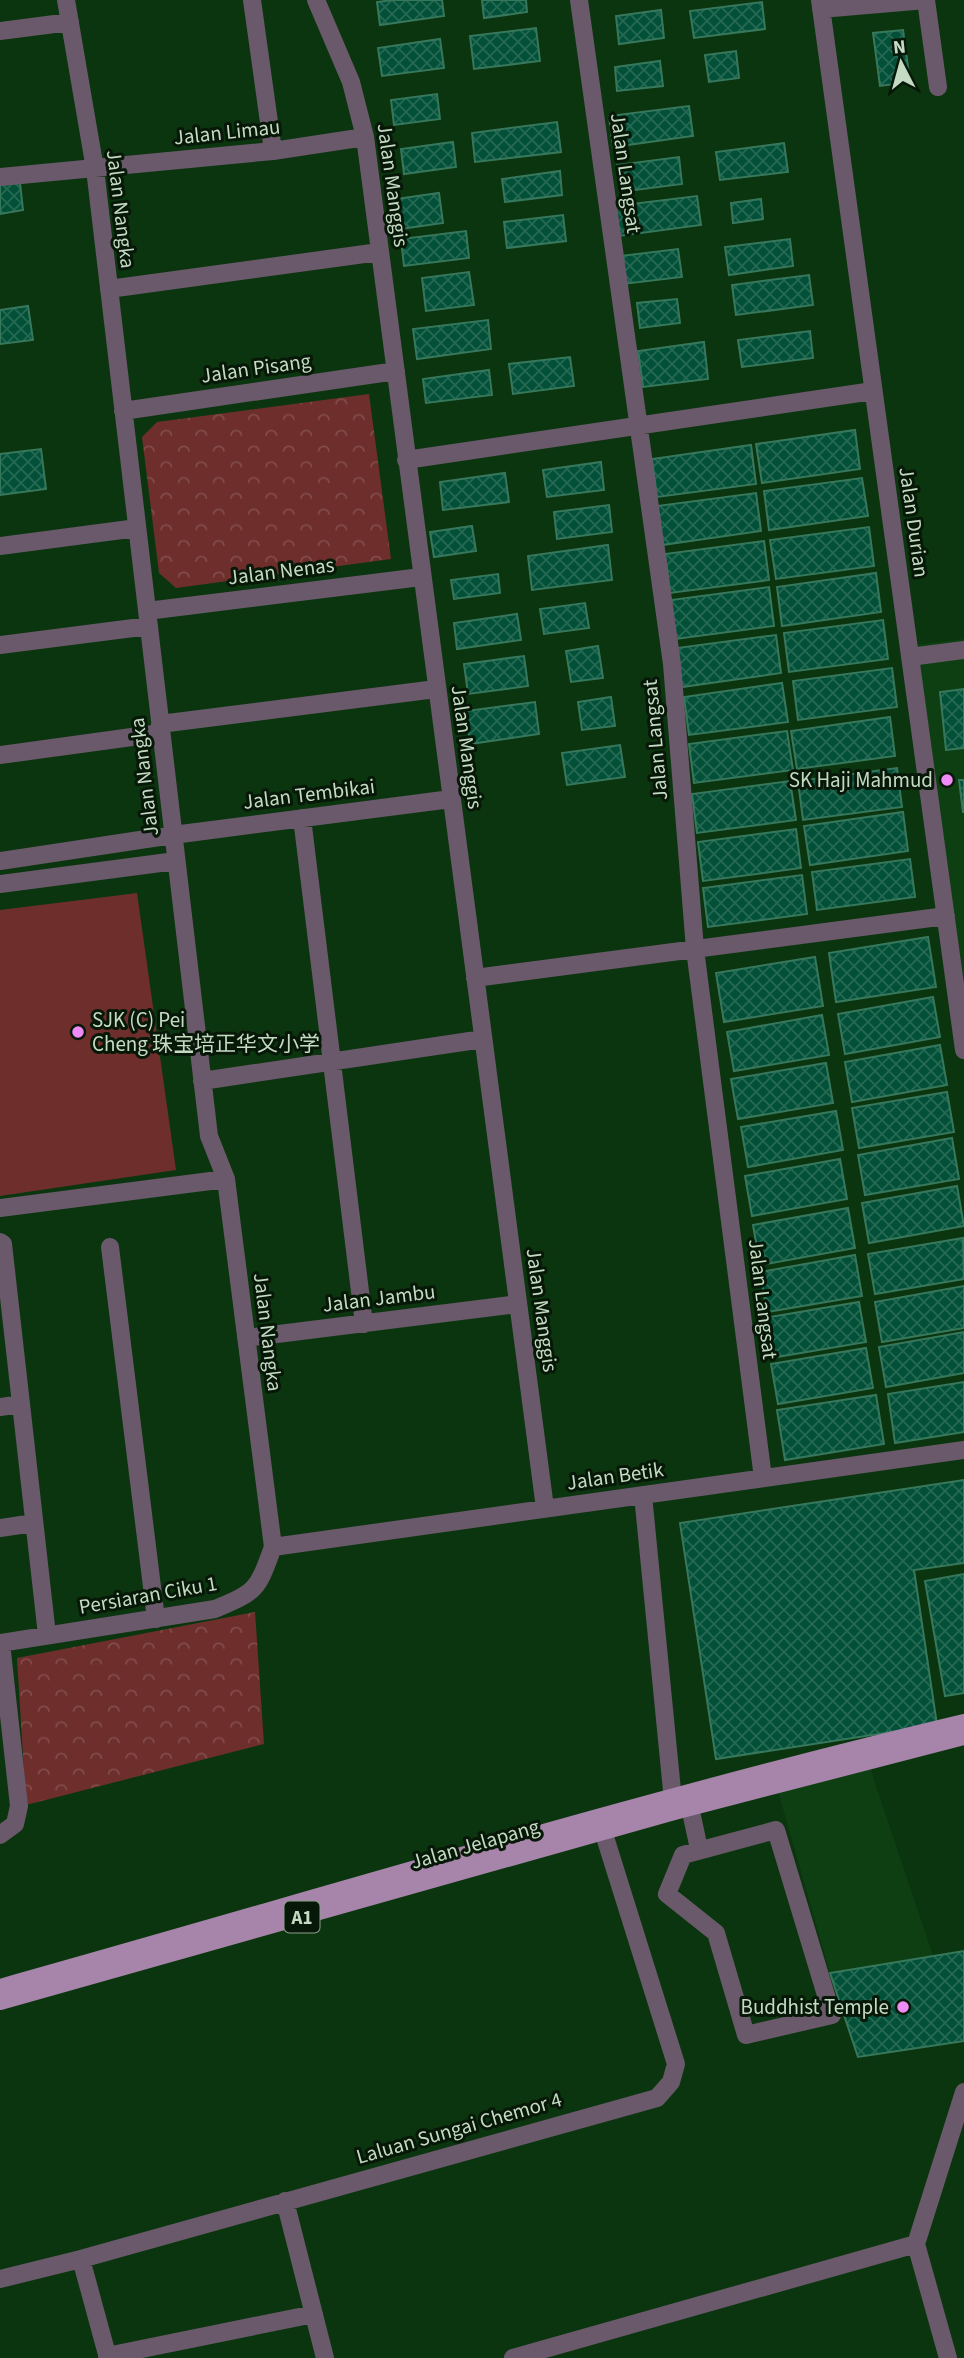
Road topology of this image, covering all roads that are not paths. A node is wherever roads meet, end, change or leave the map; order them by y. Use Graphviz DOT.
graph roads {
  1 [pos="66,0"];
  2 [pos="252,0"];
  3 [pos="316,0"];
  4 [pos="579,0"];
  5 [pos="926,0"];
  6 [pos="820,4"];
  7 [pos="69,22"];
  8 [pos="0,32"];
  9 [pos="938,87"];
  10 [pos="365,137"];
  11 [pos="273,151"];
  12 [pos="95,169"];
  13 [pos="0,177"];
  14 [pos="379,252"];
  15 [pos="109,289"];
  16 [pos="396,370"];
  17 [pos="873,391"];
  18 [pos="123,411"];
  19 [pos="639,425"];
  20 [pos="406,460"];
  21 [pos="137,528"];
  22 [pos="0,546"];
  23 [pos="421,577"];
  24 [pos="148,618"];
  25 [pos="0,645"];
  26 [pos="964,650"];
  27 [pos="910,657"];
  28 [pos="436,689"];
  29 [pos="161,729"];
  30 [pos="0,755"];
  31 [pos="451,799"];
  32 [pos="302,818"];
  33 [pos="173,835"];
  34 [pos="0,861"];
  35 [pos="176,861"];
  36 [pos="0,884"];
  37 [pos="946,916"];
  38 [pos="695,949"];
  39 [pos="475,978"];
  40 [pos="483,1039"];
  41 [pos="964,1051"];
  42 [pos="332,1062"];
  43 [pos="202,1081"];
  44 [pos="226,1179"];
  45 [pos="0,1208"];
  46 [pos="1,1243"];
  47 [pos="110,1247"];
  48 [pos="518,1304"];
  49 [pos="364,1324"];
  50 [pos="246,1338"];
  51 [pos="20,1404"];
  52 [pos="0,1407"];
  53 [pos="964,1450"];
  54 [pos="763,1478"];
  55 [pos="643,1495"];
  56 [pos="545,1508"];
  57 [pos="34,1523"];
  58 [pos="0,1528"];
  59 [pos="273,1547"];
  60 [pos="156,1619"];
  61 [pos="47,1636"];
  62 [pos="0,1643"];
  63 [pos="964,1723"];
  64 [pos="964,1736"];
  65 [pos="682,1802"];
  66 [pos="601,1824"];
  67 [pos="0,1835"];
  68 [pos="699,1849"];
  69 [pos="0,1988"];
  70 [pos="0,2001"];
  71 [pos="964,2092"];
  72 [pos="285,2201"];
  73 [pos="916,2244"];
  74 [pos="81,2259"];
  75 [pos="0,2279"];
  76 [pos="314,2314"];
  77 [pos="108,2357"];
  78 [pos="325,2358"];
  79 [pos="513,2358"];
  80 [pos="948,2358"];
  1 -- 7 [label="street, Jalan Nangka"];
  2 -- 11 [label="street"];
  3 -- 10 [label="street, Jalan Manggis"];
  4 -- 19 [label="street, Jalan Langsat"];
  5 -- 6 [label="street"];
  5 -- 9 [label="street"];
  6 -- 17 [label="street, Jalan Durian"];
  7 -- 8 [label="street"];
  7 -- 12 [label="street, Jalan Nangka"];
  10 -- 11 [label="street, Jalan Limau"];
  10 -- 14 [label="street, Jalan Manggis"];
  11 -- 12 [label="street, Jalan Limau"];
  12 -- 13 [label="street, Jalan Limau"];
  12 -- 15 [label="street, Jalan Nangka"];
  14 -- 15 [label="street"];
  14 -- 16 [label="street, Jalan Manggis"];
  15 -- 18 [label="street, Jalan Nangka"];
  16 -- 18 [label="street, Jalan Pisang"];
  16 -- 20 [label="street, Jalan Manggis"];
  17 -- 19 [label="street"];
  17 -- 27 [label="street, Jalan Durian"];
  18 -- 21 [label="street, Jalan Nangka"];
  19 -- 20 [label="street"];
  19 -- 38 [label="street, Jalan Langsat"];
  20 -- 23 [label="street, Jalan Manggis"];
  21 -- 22 [label="street"];
  21 -- 24 [label="street, Jalan Nangka"];
  23 -- 24 [label="street, Jalan Nenas"];
  23 -- 28 [label="street, Jalan Manggis"];
  24 -- 25 [label="street, Jalan Nenas"];
  24 -- 29 [label="street, Jalan Nangka"];
  26 -- 27 [label="street"];
  27 -- 37 [label="street, Jalan Durian"];
  28 -- 29 [label="street"];
  28 -- 31 [label="street, Jalan Manggis"];
  29 -- 30 [label="street"];
  29 -- 33 [label="street, Jalan Nangka"];
  31 -- 32 [label="street, Jalan Tembikai"];
  31 -- 39 [label="street, Jalan Manggis"];
  32 -- 33 [label="street, Jalan Tembikai"];
  32 -- 42 [label="street"];
  33 -- 34 [label="street, Jalan Tembikai"];
  33 -- 35 [label="street, Jalan Nangka"];
  35 -- 36 [label="street"];
  35 -- 43 [label="street, Jalan Nangka"];
  37 -- 38 [label="street"];
  37 -- 41 [label="street, Jalan Durian"];
  38 -- 39 [label="street"];
  38 -- 54 [label="street, Jalan Langsat"];
  39 -- 40 [label="street, Jalan Manggis"];
  40 -- 42 [label="street"];
  40 -- 48 [label="street, Jalan Manggis"];
  42 -- 43 [label="street"];
  42 -- 49 [label="street"];
  43 -- 44 [label="street, Jalan Nangka"];
  44 -- 45 [label="street"];
  44 -- 50 [label="street, Jalan Nangka"];
  46 -- 51 [label="street"];
  47 -- 60 [label="street"];
  48 -- 49 [label="street, Jalan Jambu"];
  48 -- 56 [label="street, Jalan Manggis"];
  49 -- 50 [label="street, Jalan Jambu"];
  50 -- 59 [label="street, Jalan Nangka"];
  51 -- 52 [label="street"];
  51 -- 57 [label="street"];
  53 -- 54 [label="street, Jalan Betik"];
  54 -- 55 [label="street, Jalan Betik"];
  55 -- 56 [label="street, Jalan Betik"];
  55 -- 65 [label="street"];
  56 -- 59 [label="street, Jalan Betik"];
  57 -- 58 [label="street"];
  57 -- 61 [label="street"];
  59 -- 60 [label="street, Persiaran Ciku 1"];
  60 -- 61 [label="street, Persiaran Ciku 1"];
  61 -- 62 [label="street, Persiaran Ciku 1"];
  62 -- 67 [label="street"];
  63 -- 65 [label="main road, Jalan Jelapang / A1"];
  64 -- 65 [label="main road, Jalan Jelapang / A1"];
  65 -- 66 [label="main road, Jalan Jelapang / A1"];
  65 -- 68 [label="street"];
  66 -- 69 [label="main road, Jalan Jelapang / A1"];
  66 -- 70 [label="main road, Jalan Jelapang / A1"];
  66 -- 72 [label="street, Laluan Sungai Chemor 4"];
  68 -- 68 [label="street"];
  71 -- 73 [label="street"];
  72 -- 74 [label="street, Laluan Sungai Chemor 4"];
  72 -- 76 [label="street"];
  73 -- 79 [label="street"];
  73 -- 80 [label="street"];
  74 -- 75 [label="street, Laluan Sungai Chemor 4"];
  74 -- 77 [label="street"];
  76 -- 77 [label="street"];
  76 -- 78 [label="street"];
}
